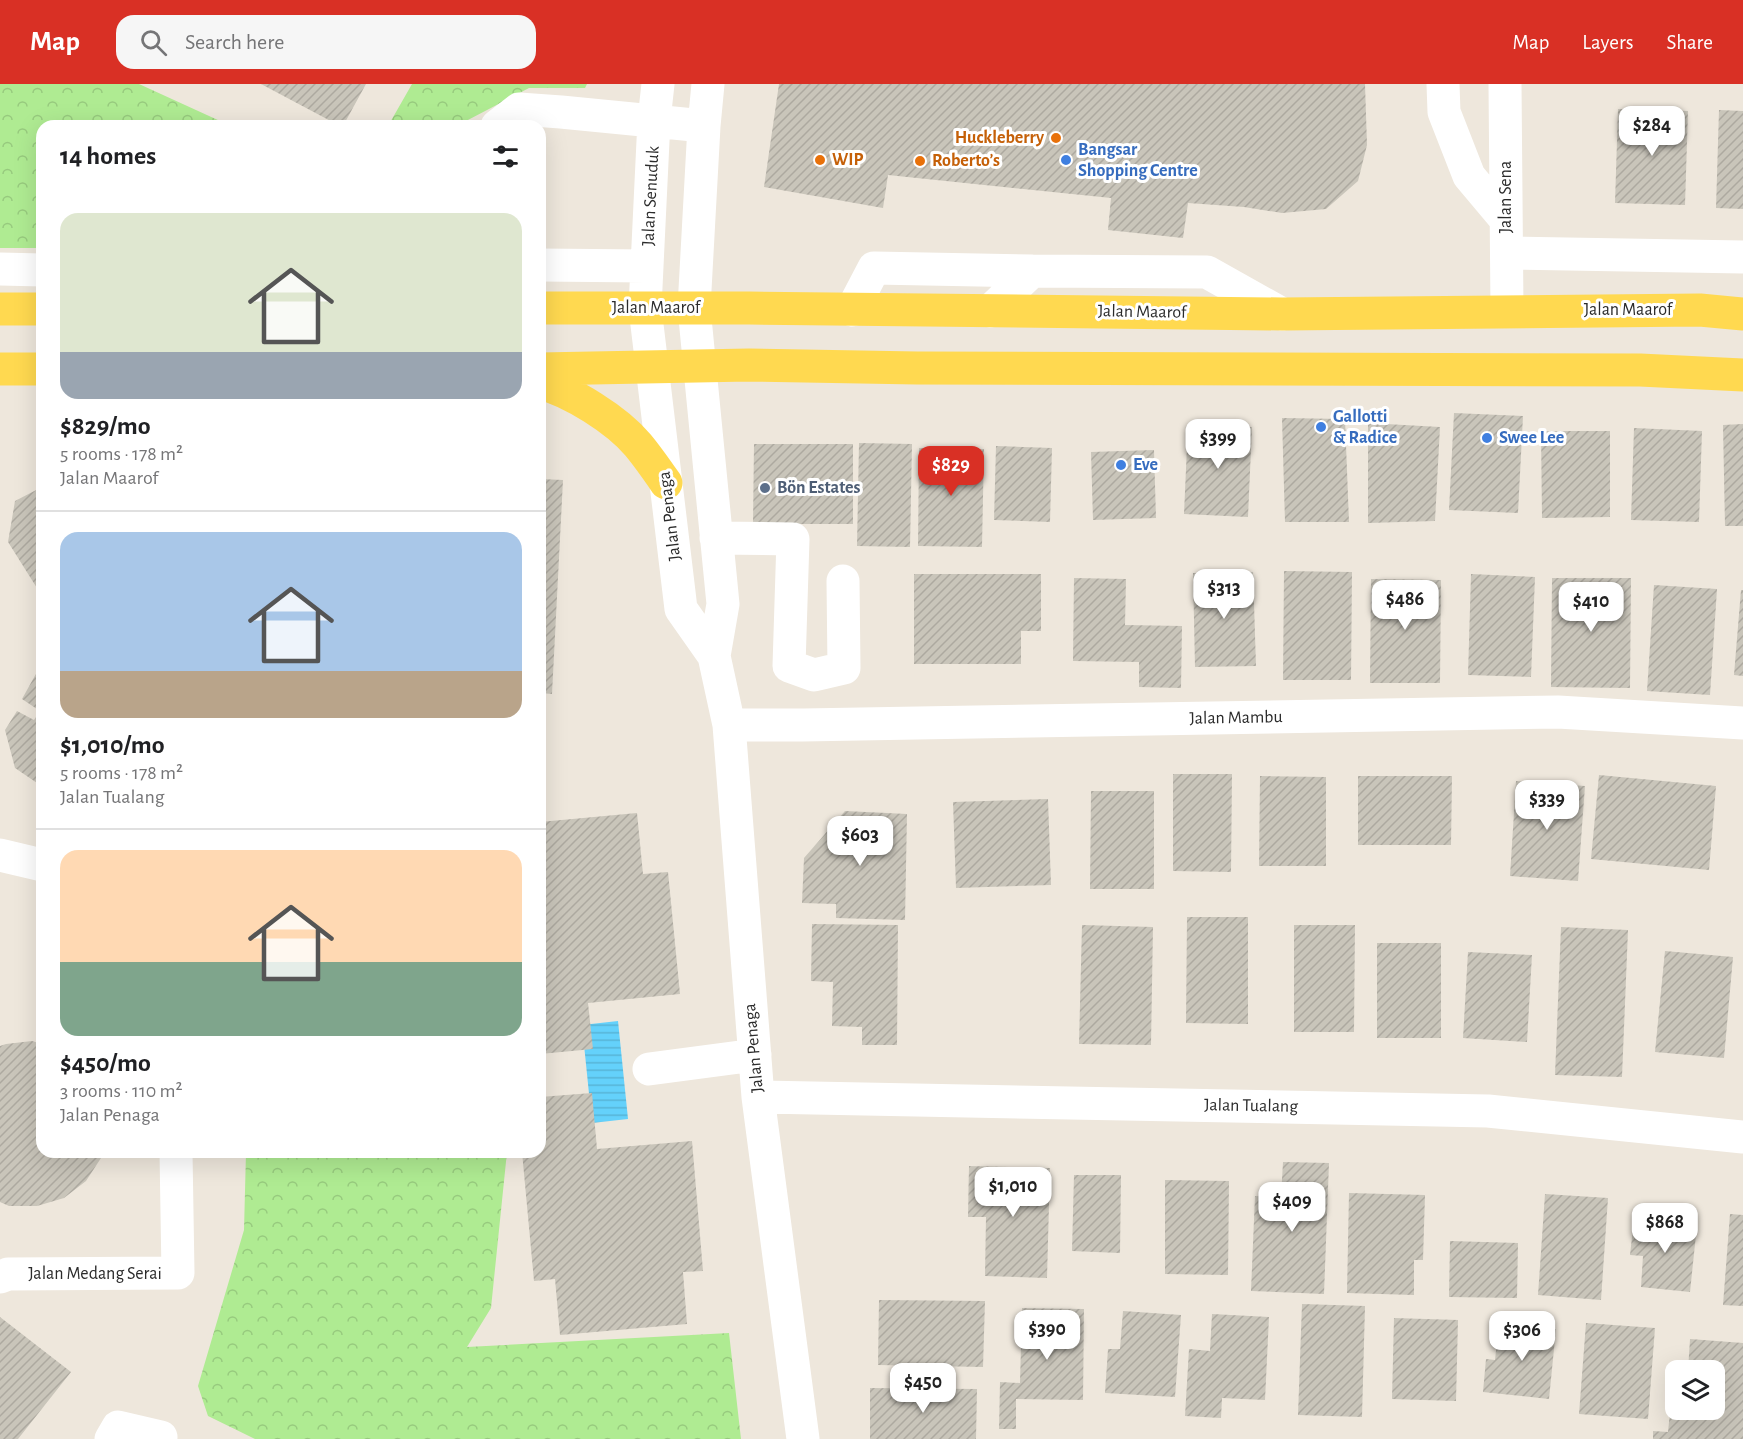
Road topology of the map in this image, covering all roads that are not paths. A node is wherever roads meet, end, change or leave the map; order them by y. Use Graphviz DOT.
graph roads {
  1 [pos="658,84"];
  2 [pos="708,84"];
  3 [pos="1443,84"];
  4 [pos="1505,84"];
  5 [pos="505,120"];
  6 [pos="654,120"];
  7 [pos="704,126"];
  8 [pos="1506,220"];
  9 [pos="1507,253"];
  10 [pos="1743,257"];
  11 [pos="546,265"];
  12 [pos="647,266"];
  13 [pos="0,269"];
  14 [pos="36,270"];
  15 [pos="1032,271"];
  16 [pos="546,308"];
  17 [pos="645,308"];
  18 [pos="694,308"];
  19 [pos="0,309"];
  20 [pos="36,309"];
  21 [pos="852,310"];
  22 [pos="990,311"];
  23 [pos="1507,311"];
  24 [pos="1282,314"];
  25 [pos="1743,314"];
  26 [pos="652,366"];
  27 [pos="699,366"];
  28 [pos="0,369"];
  29 [pos="36,369"];
  30 [pos="546,369"];
  31 [pos="1743,375"];
  32 [pos="546,385"];
  33 [pos="666,483"];
  34 [pos="716,538"];
  35 [pos="843,581"];
  36 [pos="714,656"];
  37 [pos="1743,723"];
  38 [pos="729,724"];
  39 [pos="0,855"];
  40 [pos="36,864"];
  41 [pos="755,1055"];
  42 [pos="649,1070"];
  43 [pos="758,1096"];
  44 [pos="1743,1137"];
  45 [pos="176,1158"];
  46 [pos="0,1277"];
  47 [pos="161,1437"];
  48 [pos="111,1439"];
  49 [pos="803,1439"];
  1 -- 6 [label="street, Jalan Senuduk"];
  2 -- 7 [label="street"];
  3 -- 8 [label="street"];
  4 -- 8 [label="street, Jalan Sena"];
  5 -- 6 [label="street"];
  6 -- 7 [label="street"];
  6 -- 12 [label="street, Jalan Senuduk"];
  7 -- 18 [label="street"];
  8 -- 9 [label="street, Jalan Sena"];
  9 -- 10 [label="street"];
  9 -- 23 [label="street, Jalan Sena"];
  11 -- 12 [label="street"];
  12 -- 17 [label="street, Jalan Senuduk"];
  13 -- 14 [label="street"];
  15 -- 21 [label="street"];
  15 -- 22 [label="street"];
  15 -- 24 [label="street"];
  16 -- 17 [label="main road, Jalan Maarof"];
  17 -- 18 [label="main road, Jalan Maarof"];
  17 -- 26 [label="street, Jalan Senuduk"];
  18 -- 21 [label="main road, Jalan Maarof"];
  18 -- 27 [label="street, Jalan Penaga"];
  19 -- 20 [label="main road"];
  21 -- 22 [label="main road, Jalan Maarof"];
  22 -- 24 [label="main road, Jalan Maarof"];
  23 -- 24 [label="main road, Jalan Maarof"];
  23 -- 25 [label="main road, Jalan Maarof"];
  26 -- 27 [label="main road"];
  26 -- 30 [label="main road"];
  26 -- 33 [label="street, Jalan Penaga"];
  27 -- 31 [label="main road"];
  27 -- 34 [label="street, Jalan Penaga"];
  28 -- 29 [label="main road"];
  32 -- 33 [label="main road"];
  33 -- 36 [label="street, Jalan Penaga"];
  34 -- 35 [label="street"];
  34 -- 36 [label="street, Jalan Penaga"];
  36 -- 38 [label="street, Jalan Penaga"];
  37 -- 38 [label="street, Jalan Mambu"];
  38 -- 41 [label="street, Jalan Penaga"];
  39 -- 40 [label="street"];
  41 -- 42 [label="street"];
  41 -- 43 [label="street, Jalan Penaga"];
  43 -- 44 [label="street, Jalan Tualang"];
  43 -- 49 [label="street, Jalan Penaga"];
  45 -- 46 [label="street, Jalan Medang Serai"];
  47 -- 48 [label="street"];
}
